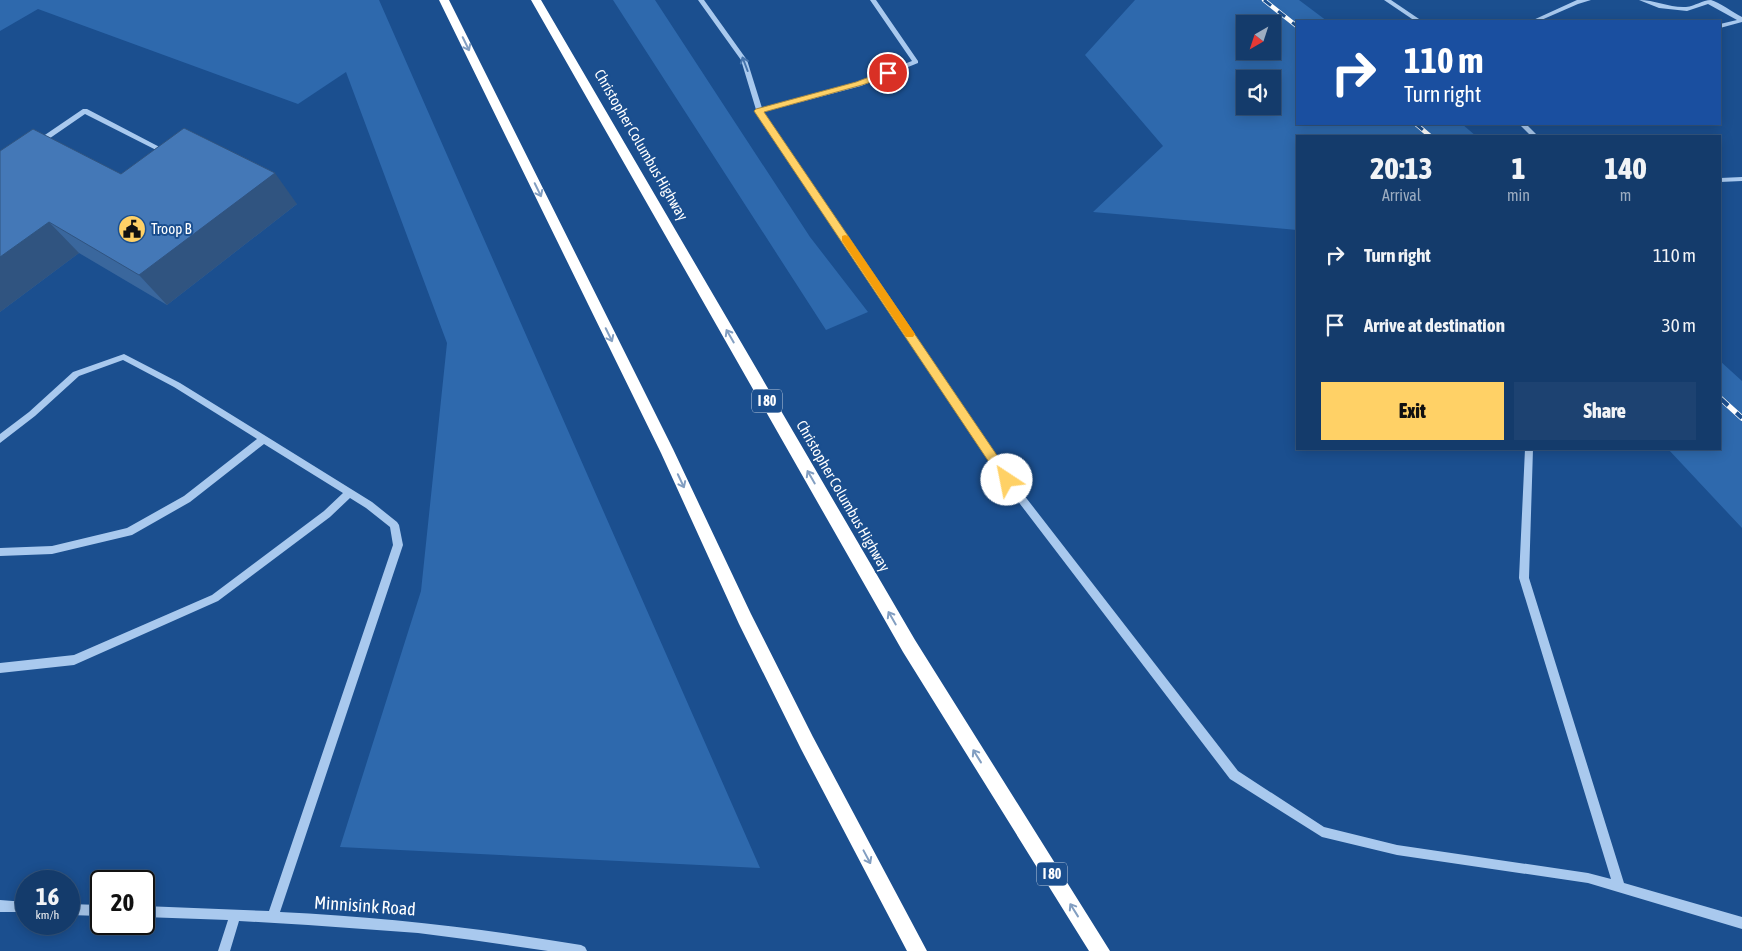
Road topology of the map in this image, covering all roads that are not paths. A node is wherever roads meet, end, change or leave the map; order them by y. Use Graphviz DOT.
graph roads {
  1 [pos="444,0"];
  2 [pos="536,0"];
  3 [pos="701,0"];
  4 [pos="873,0"];
  5 [pos="1387,0"];
  6 [pos="1588,0"];
  7 [pos="1642,0"];
  8 [pos="1575,1"];
  9 [pos="1707,1"];
  10 [pos="1417,20"];
  11 [pos="1536,20"];
  12 [pos="1742,20"];
  13 [pos="1721,26"];
  14 [pos="759,111"];
  15 [pos="1523,125"];
  16 [pos="1535,135"];
  17 [pos="31,147"];
  18 [pos="178,159"];
  19 [pos="1742,179"];
  20 [pos="1721,180"];
  21 [pos="0,439"];
  22 [pos="263,439"];
  23 [pos="1529,450"];
  24 [pos="349,493"];
  25 [pos="0,552"];
  26 [pos="0,668"];
  27 [pos="1619,886"];
  28 [pos="0,906"];
  29 [pos="15,907"];
  30 [pos="155,912"];
  31 [pos="235,914"];
  32 [pos="273,917"];
  33 [pos="1742,923"];
  34 [pos="224,951"];
  35 [pos="581,951"];
  36 [pos="917,951"];
  37 [pos="1100,951"];
  1 -- 36 [label="highway, one-way"];
  37 -- 2 [label="highway, Christopher Columbus Highway / I 80, one-way"];
  14 -- 3 [label="street, one-way"];
  4 -- 14 [label="street"];
  5 -- 10 [label="lane"];
  6 -- 8 [label="street"];
  7 -- 9 [label="street"];
  8 -- 11 [label="street"];
  9 -- 12 [label="street"];
  12 -- 13 [label="street"];
  14 -- 27 [label="street"];
  15 -- 16 [label="street"];
  17 -- 18 [label="street"];
  19 -- 20 [label="street"];
  21 -- 22 [label="street"];
  22 -- 24 [label="street"];
  22 -- 25 [label="street"];
  23 -- 27 [label="street"];
  24 -- 26 [label="street"];
  24 -- 32 [label="street"];
  27 -- 33 [label="street"];
  28 -- 29 [label="street"];
  30 -- 31 [label="street, Minnisink Road"];
  31 -- 32 [label="street, Minnisink Road"];
  31 -- 34 [label="street"];
  32 -- 35 [label="street, Minnisink Road"];
}
